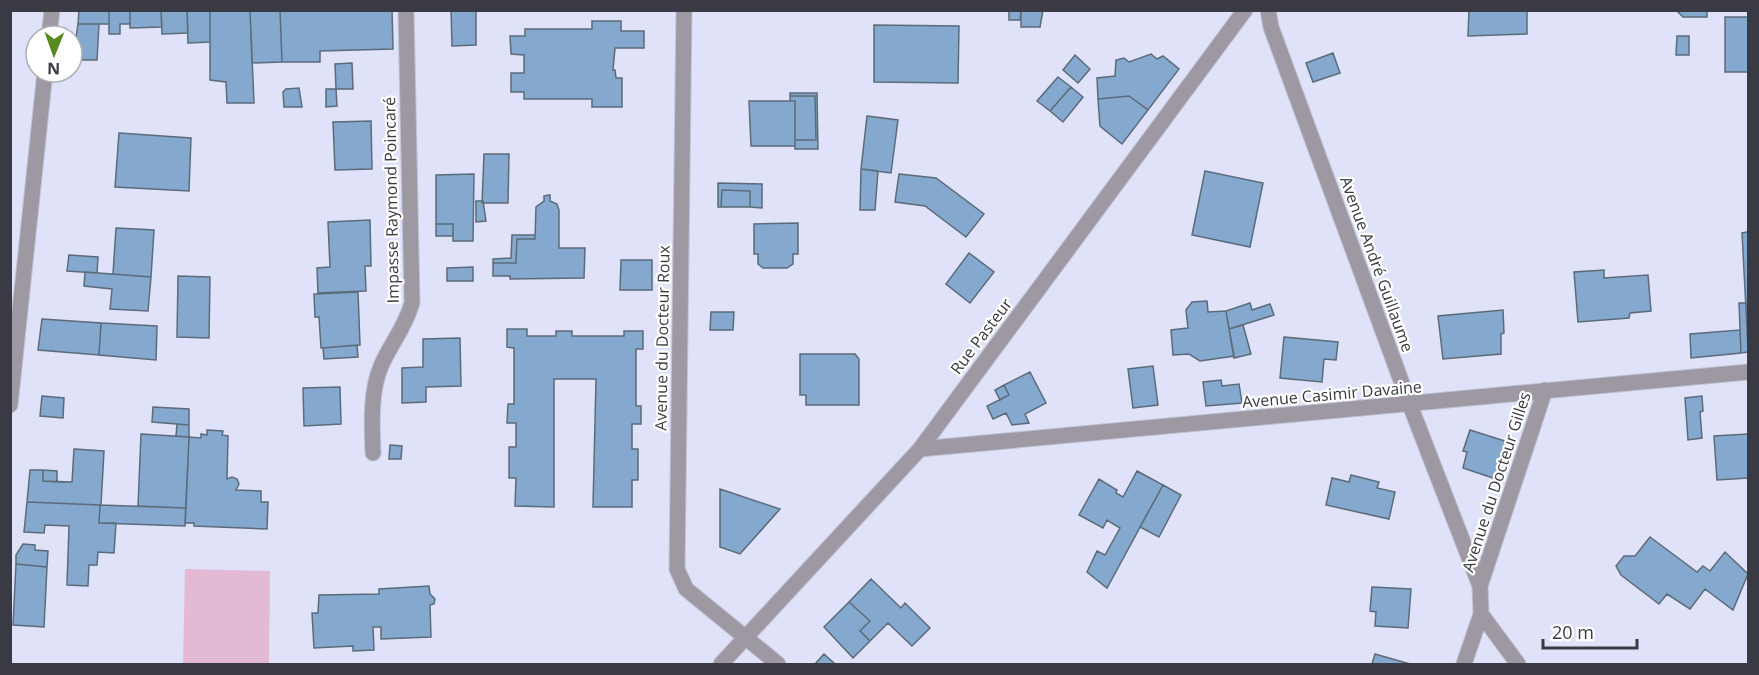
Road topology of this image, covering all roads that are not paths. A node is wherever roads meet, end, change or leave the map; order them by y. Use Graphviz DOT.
graph roads {
  1 [pos="406,10"];
  2 [pos="684,10"];
  3 [pos="1245,10"];
  4 [pos="1268,10"];
  5 [pos="44,84"];
  6 [pos="1749,372"];
  7 [pos="1545,390"];
  8 [pos="10,405"];
  9 [pos="1410,405"];
  10 [pos="920,449"];
  11 [pos="373,453"];
  12 [pos="1480,586"];
  13 [pos="1481,614"];
  14 [pos="743,638"];
  15 [pos="721,664"];
  16 [pos="778,664"];
  17 [pos="1464,664"];
  18 [pos="1518,664"];
  1 -- 11 [label="street, Impasse Raymond Poincaré"];
  2 -- 14 [label="street, Avenue du Docteur Roux"];
  3 -- 10 [label="street, Rue Pasteur"];
  4 -- 9 [label="street, Avenue André Guillaume"];
  5 -- 8 [label="street"];
  6 -- 7 [label="street, Avenue Casimir Davaine"];
  7 -- 9 [label="street, Avenue Casimir Davaine"];
  7 -- 12 [label="street, Avenue du Docteur Gilles"];
  9 -- 10 [label="street, Avenue Casimir Davaine"];
  9 -- 12 [label="street, Avenue André Guillaume"];
  10 -- 14 [label="street, Rue Pasteur"];
  12 -- 13 [label="street, Avenue André Guillaume"];
  13 -- 17 [label="street, Avenue André Guillaume"];
  13 -- 18 [label="street"];
  14 -- 15 [label="street, Rue Pasteur"];
  14 -- 16 [label="street, Avenue du Docteur Roux"];
}
